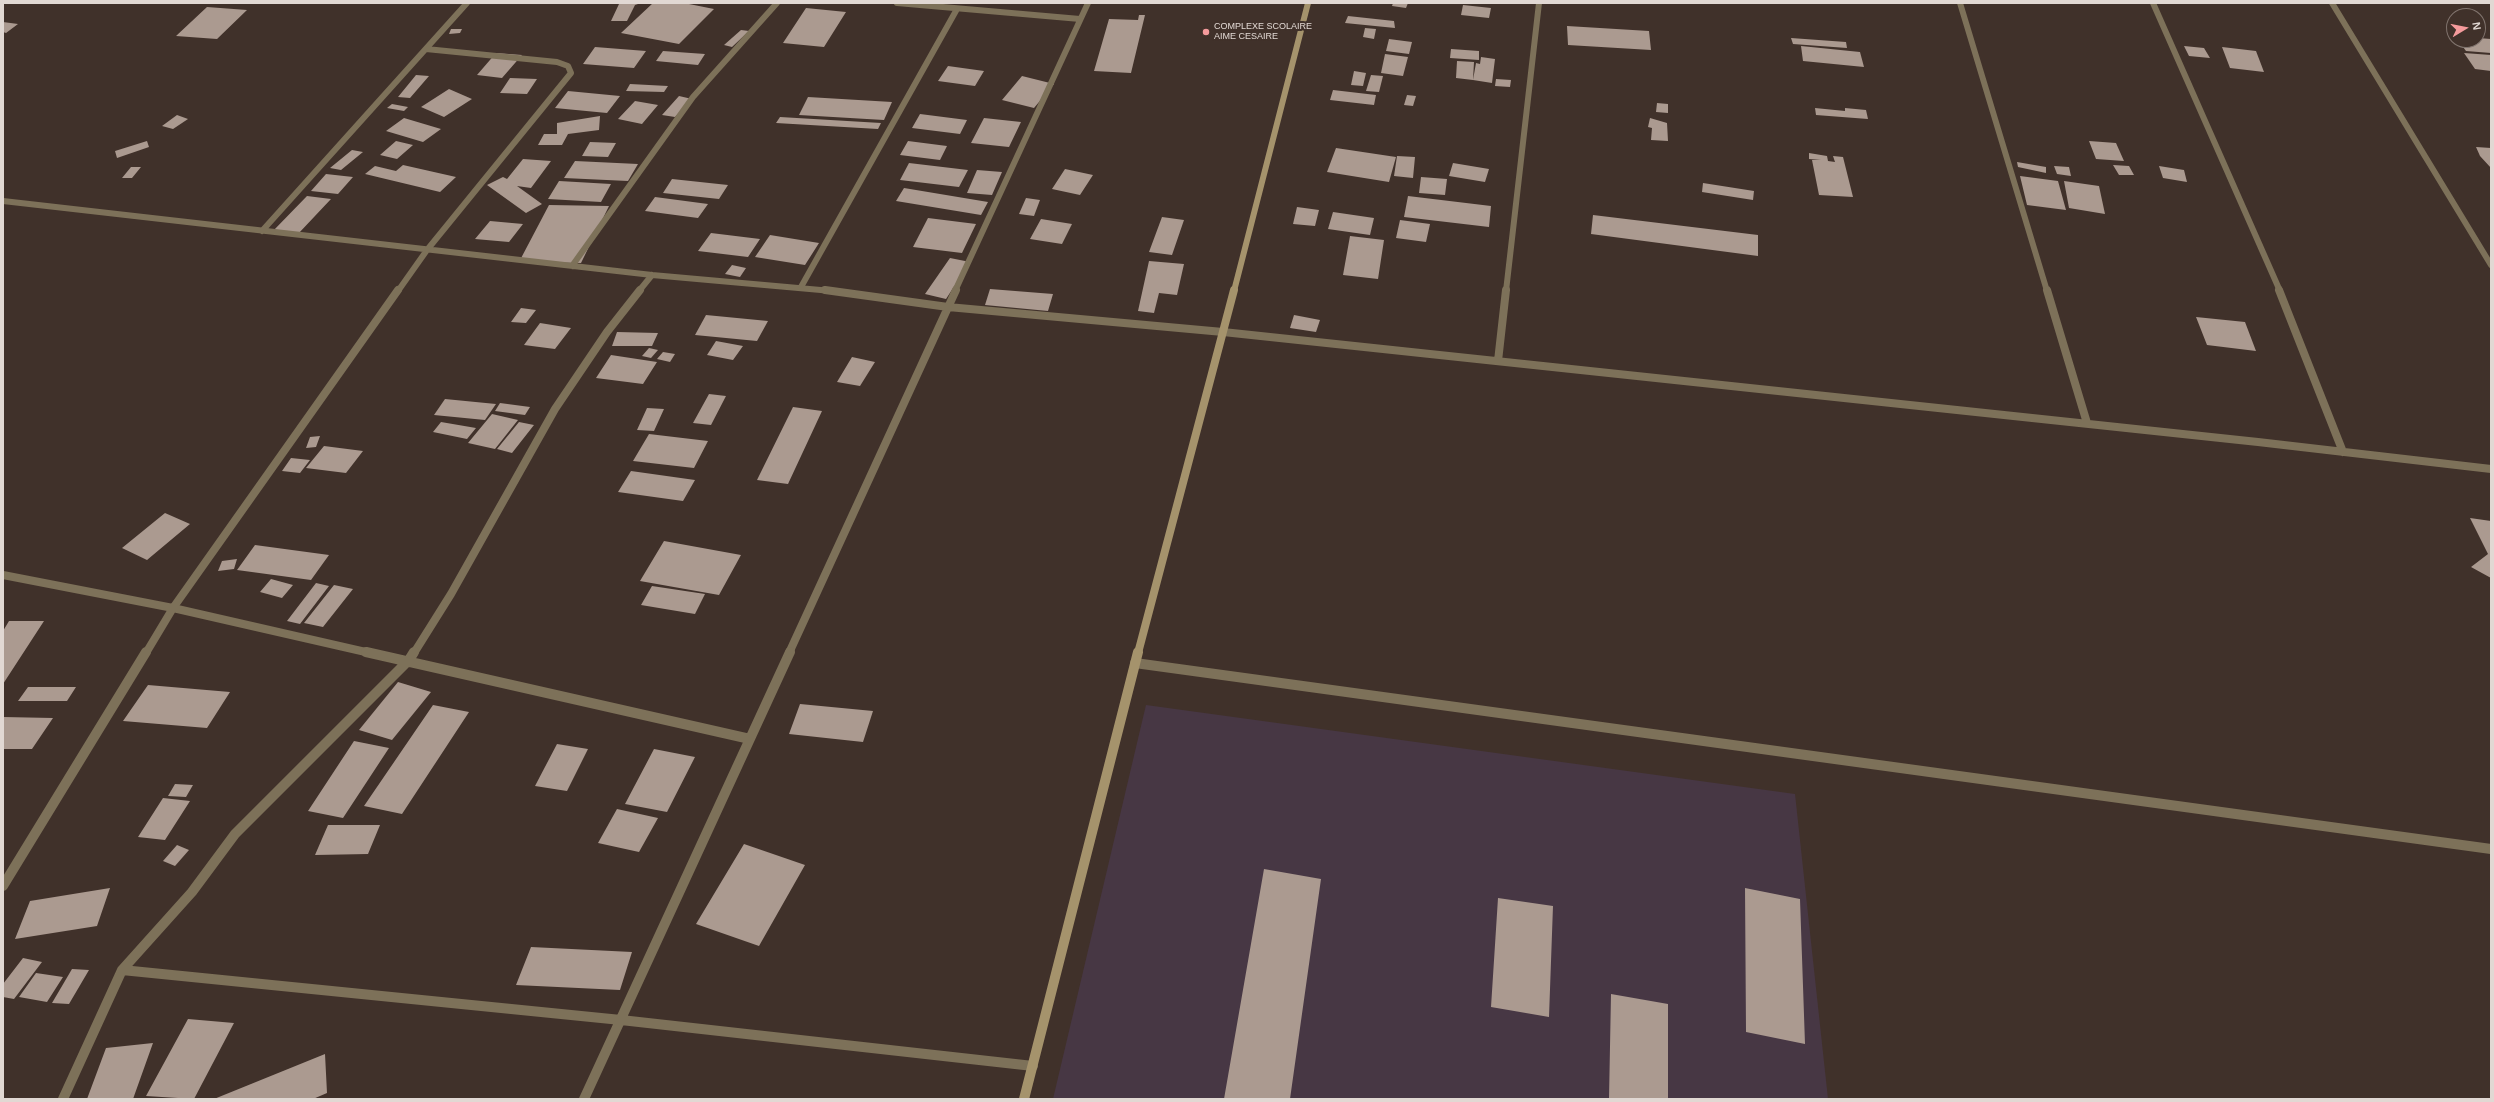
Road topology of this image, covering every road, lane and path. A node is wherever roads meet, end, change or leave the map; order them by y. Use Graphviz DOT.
graph roads {
  1 [pos="467,3"];
  2 [pos="777,3"];
  3 [pos="897,3"];
  4 [pos="1088,3"];
  5 [pos="1308,3"];
  6 [pos="1539,3"];
  7 [pos="1960,3"];
  8 [pos="2153,3"];
  9 [pos="2332,3"];
  10 [pos="957,9"];
  11 [pos="1080,19"];
  12 [pos="426,49"];
  13 [pos="3,201"];
  14 [pos="262,231"];
  15 [pos="427,250"];
  16 [pos="2491,265"];
  17 [pos="572,266"];
  18 [pos="652,276"];
  19 [pos="801,287"];
  20 [pos="948,307"];
  21 [pos="1224,332"];
  22 [pos="1498,361"];
  23 [pos="2087,423"];
  24 [pos="2343,452"];
  25 [pos="2491,469"];
  26 [pos="3,575"];
  27 [pos="173,608"];
  28 [pos="409,660"];
  29 [pos="1135,663"];
  30 [pos="750,739"];
  31 [pos="2491,849"];
  32 [pos="3,886"];
  33 [pos="122,970"];
  34 [pos="620,1020"];
  35 [pos="1033,1066"];
  36 [pos="63,1099"];
  37 [pos="584,1099"];
  38 [pos="1024,1099"];
  1 -- 12 [label="street"];
  2 -- 17 [label="street"];
  3 -- 10 [label="street"];
  4 -- 11 [label="street"];
  5 -- 21 [label="main road"];
  6 -- 22 [label="street"];
  7 -- 23 [label="street"];
  8 -- 24 [label="street"];
  9 -- 16 [label="street"];
  10 -- 11 [label="street"];
  10 -- 19 [label="street"];
  11 -- 20 [label="street"];
  12 -- 14 [label="street"];
  12 -- 15 [label="street"];
  13 -- 14 [label="street"];
  14 -- 15 [label="street"];
  15 -- 17 [label="street"];
  15 -- 27 [label="street"];
  17 -- 18 [label="street"];
  18 -- 19 [label="street"];
  18 -- 28 [label="street"];
  19 -- 20 [label="street"];
  20 -- 21 [label="street"];
  20 -- 30 [label="street"];
  21 -- 22 [label="street"];
  21 -- 29 [label="main road"];
  22 -- 23 [label="street"];
  23 -- 24 [label="street"];
  24 -- 25 [label="street"];
  26 -- 27 [label="street"];
  27 -- 28 [label="street"];
  27 -- 32 [label="street"];
  28 -- 30 [label="street"];
  28 -- 33 [label="street"];
  29 -- 31 [label="street"];
  29 -- 35 [label="main road"];
  30 -- 34 [label="street"];
  33 -- 34 [label="street"];
  33 -- 36 [label="street"];
  34 -- 35 [label="street"];
  34 -- 37 [label="street"];
  35 -- 38 [label="main road"];
}
